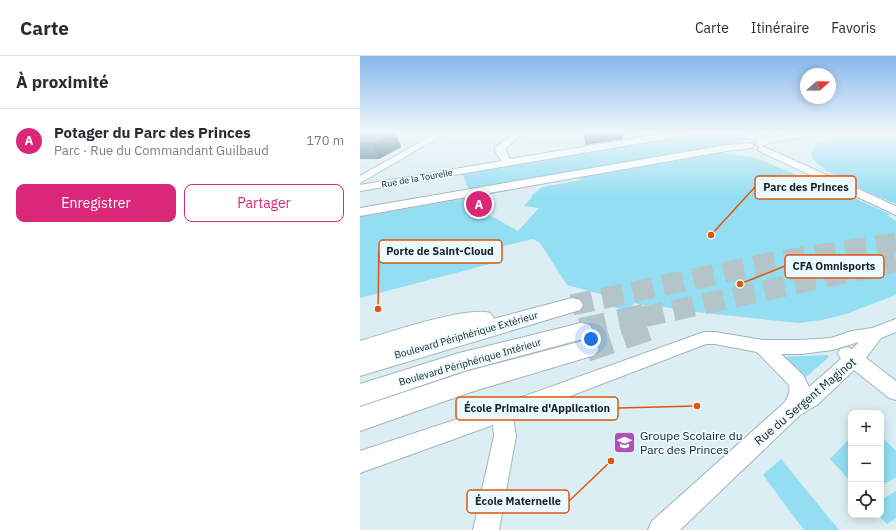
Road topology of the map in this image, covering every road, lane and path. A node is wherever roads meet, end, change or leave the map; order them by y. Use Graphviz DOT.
graph roads {
  1 [pos="405,154"];
  2 [pos="502,154"];
  3 [pos="560,154"];
  4 [pos="691,154"];
  5 [pos="781,154"];
  6 [pos="508,163"];
  7 [pos="360,180"];
  8 [pos="360,188"];
  9 [pos="896,211"];
  10 [pos="360,212"];
  11 [pos="896,324"];
  12 [pos="874,334"];
  13 [pos="832,344"];
  14 [pos="763,347"];
  15 [pos="360,350"];
  16 [pos="855,358"];
  17 [pos="360,366"];
  18 [pos="896,392"];
  19 [pos="360,395"];
  20 [pos="792,409"];
  21 [pos="502,413"];
  22 [pos="360,419"];
  23 [pos="360,462"];
  24 [pos="486,530"];
  25 [pos="661,530"];
  1 -- 7 [label="street"];
  2 -- 6 [label="street"];
  3 -- 6 [label="street, Rue de la Tourelle"];
  4 -- 10 [label="street"];
  5 -- 9 [label="street"];
  6 -- 8 [label="street, Rue de la Tourelle"];
  11 -- 12 [label="street"];
  12 -- 13 [label="street"];
  12 -- 16 [label="street, Rue du Sergent Maginot"];
  13 -- 14 [label="street"];
  13 -- 16 [label="street"];
  14 -- 20 [label="street"];
  14 -- 21 [label="street"];
  15 -- 17 [label="highway, Boulevard Périphérique Extérieur"];
  16 -- 18 [label="street"];
  16 -- 20 [label="street, Rue du Sergent Maginot"];
  19 -- 22 [label="highway, Boulevard Périphérique Intérieur"];
  20 -- 25 [label="street, Rue du Sergent Maginot"];
  21 -- 23 [label="street"];
  21 -- 24 [label="street"];
}
